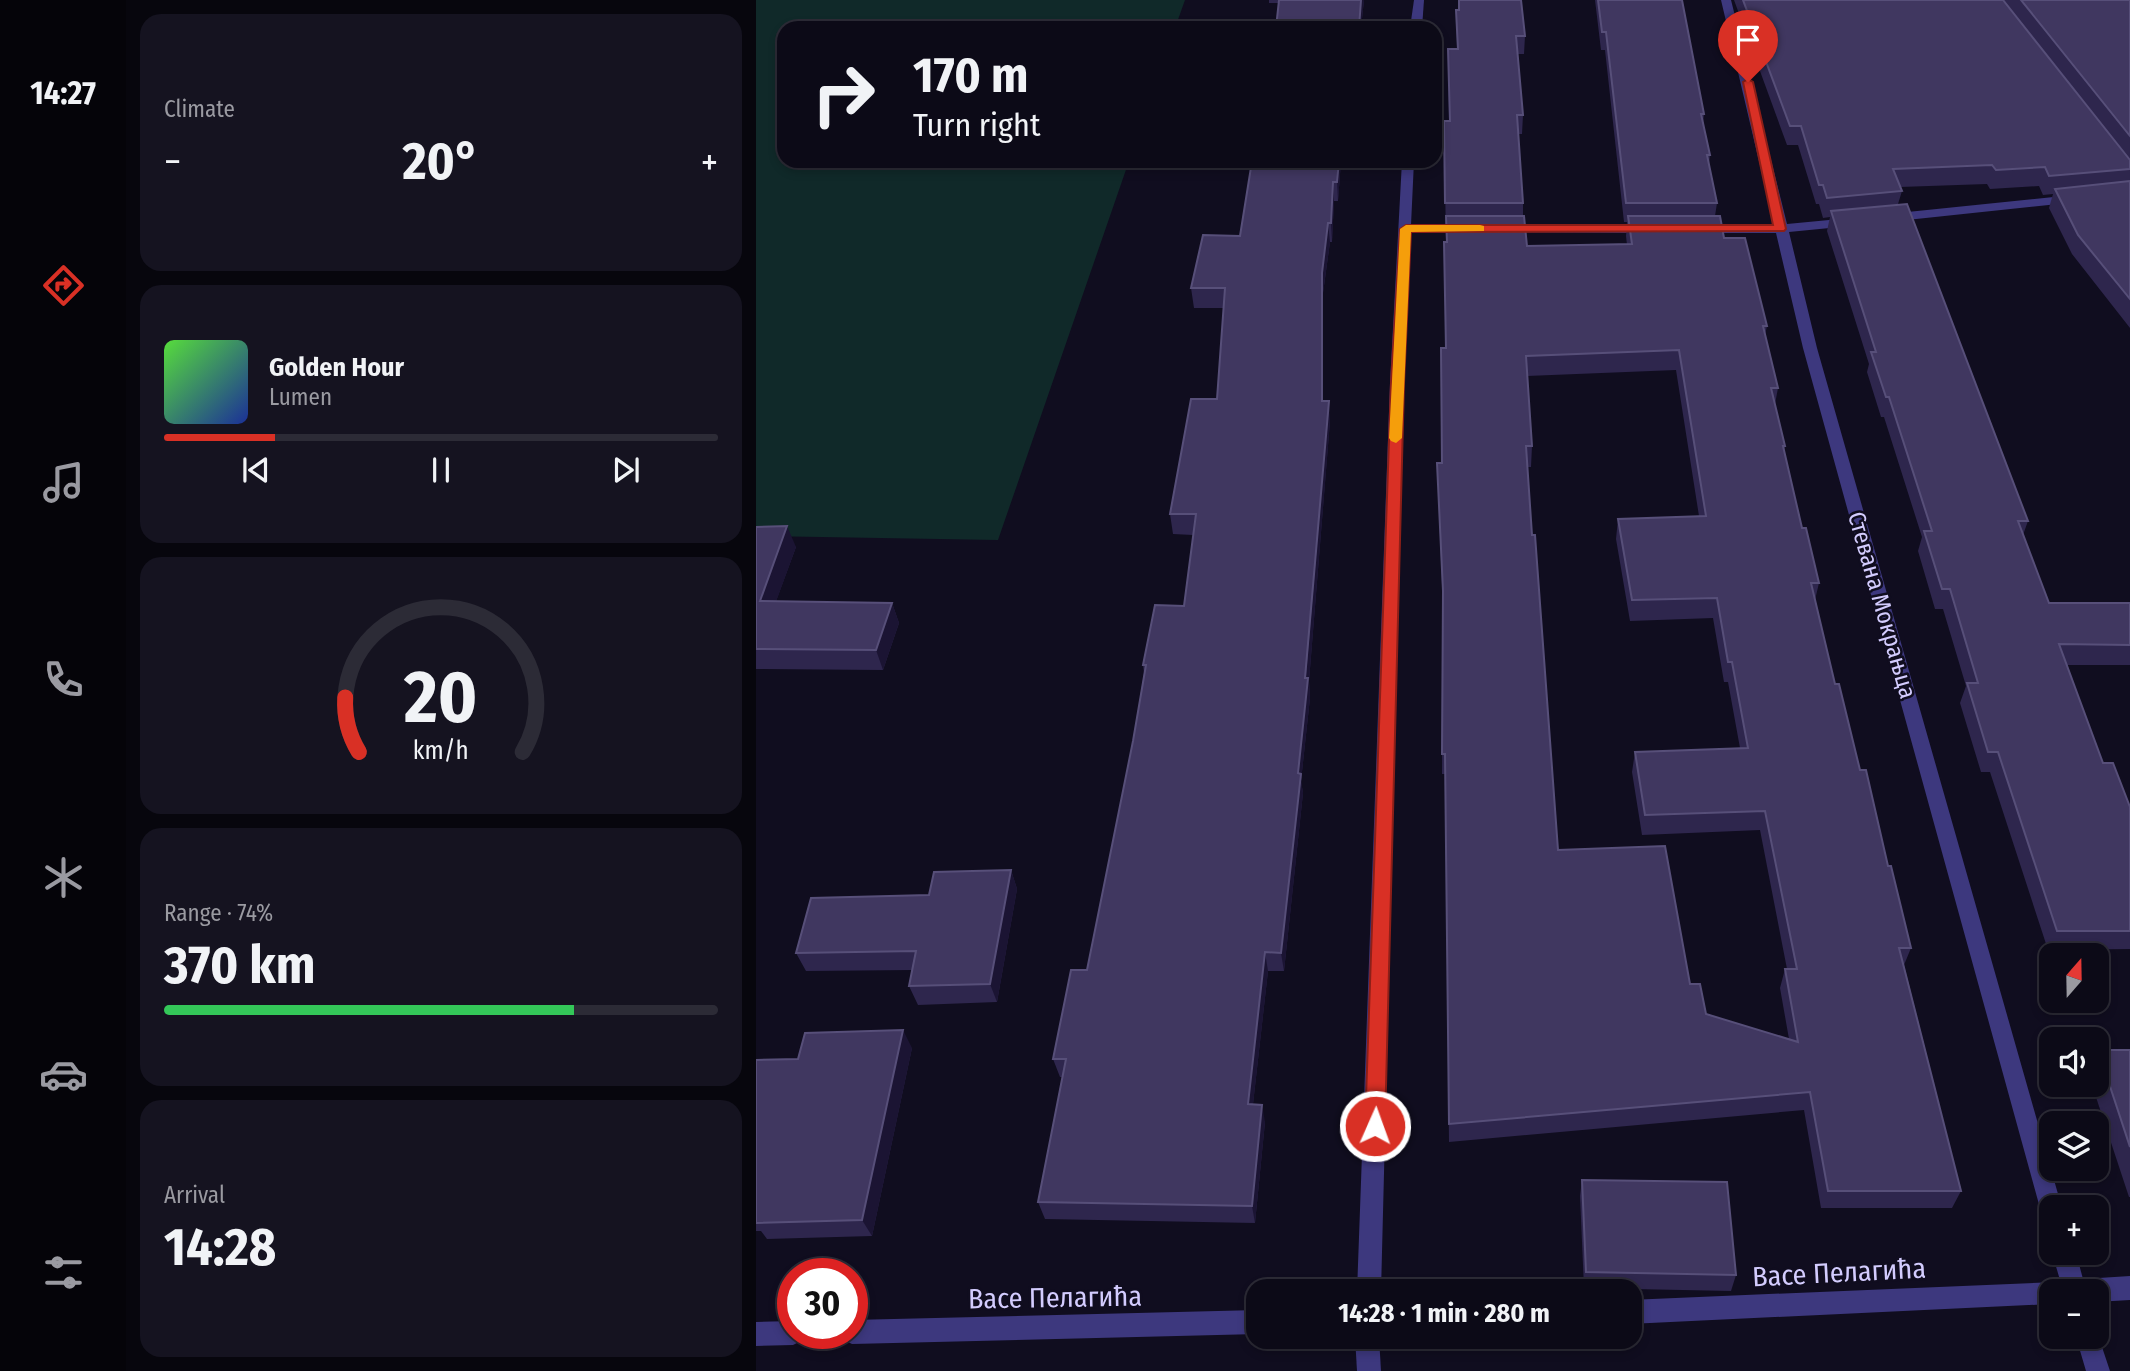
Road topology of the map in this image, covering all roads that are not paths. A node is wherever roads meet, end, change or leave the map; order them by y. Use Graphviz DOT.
graph roads {
  1 [pos="1419,0"];
  2 [pos="1726,0"];
  3 [pos="1417,21"];
  4 [pos="1408,168"];
  5 [pos="2090,198"];
  6 [pos="1406,229"];
  7 [pos="1780,229"];
  8 [pos="2047,1195"];
  9 [pos="1369,1279"];
  10 [pos="2130,1288"];
  11 [pos="2109,1289"];
  12 [pos="2039,1293"];
  13 [pos="1642,1310"];
  14 [pos="1246,1322"];
  15 [pos="868,1332"];
  16 [pos="777,1333"];
  17 [pos="756,1334"];
  18 [pos="1367,1349"];
  19 [pos="2092,1349"];
  20 [pos="1368,1371"];
  21 [pos="2098,1371"];
  1 -- 3 [label="street"];
  2 -- 7 [label="street, Стевана Мокрањца"];
  4 -- 6 [label="street"];
  5 -- 7 [label="street"];
  6 -- 7 [label="street"];
  6 -- 9 [label="street"];
  7 -- 8 [label="street, Стевана Мокрањца"];
  10 -- 11 [label="street"];
  12 -- 13 [label="street, Васе Пелагића"];
  14 -- 15 [label="street, Васе Пелагића"];
  16 -- 17 [label="street"];
  18 -- 20 [label="street"];
  19 -- 21 [label="street"];
}
